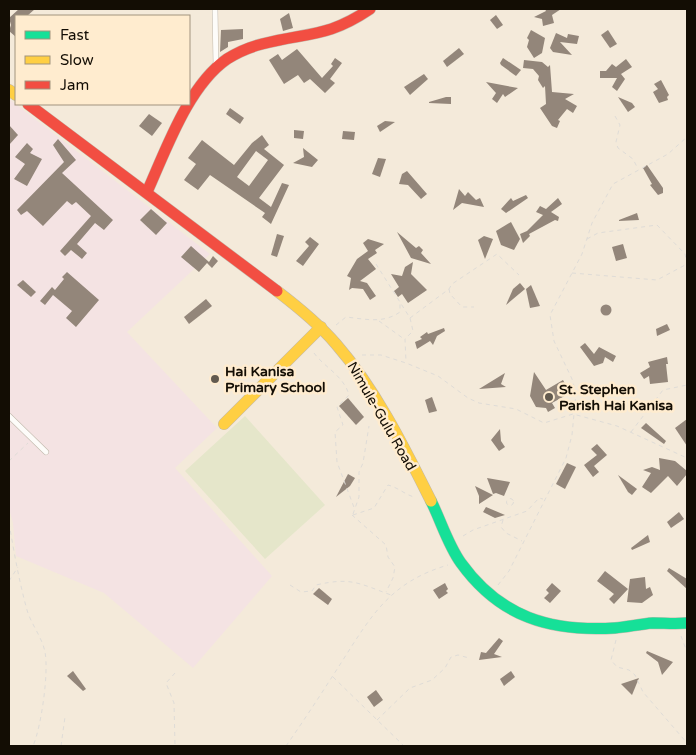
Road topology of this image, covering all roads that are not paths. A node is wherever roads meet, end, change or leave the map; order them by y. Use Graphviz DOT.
graph roads {
  1 [pos="215,9"];
  2 [pos="370,9"];
  3 [pos="216,71"];
  4 [pos="29,105"];
  5 [pos="148,192"];
  6 [pos="324,330"];
  7 [pos="9,416"];
  8 [pos="224,424"];
  9 [pos="46,452"];
  10 [pos="682,624"];
  1 -- 3 [label="lane"];
  2 -- 3 [label="main road"];
  3 -- 5 [label="main road"];
  4 -- 5 [label="main road, Nimule-Gulu Road"];
  5 -- 6 [label="main road, Nimule-Gulu Road"];
  6 -- 8 [label="main road"];
  6 -- 10 [label="main road, Nimule-Gulu Road"];
  7 -- 9 [label="lane"];
}
